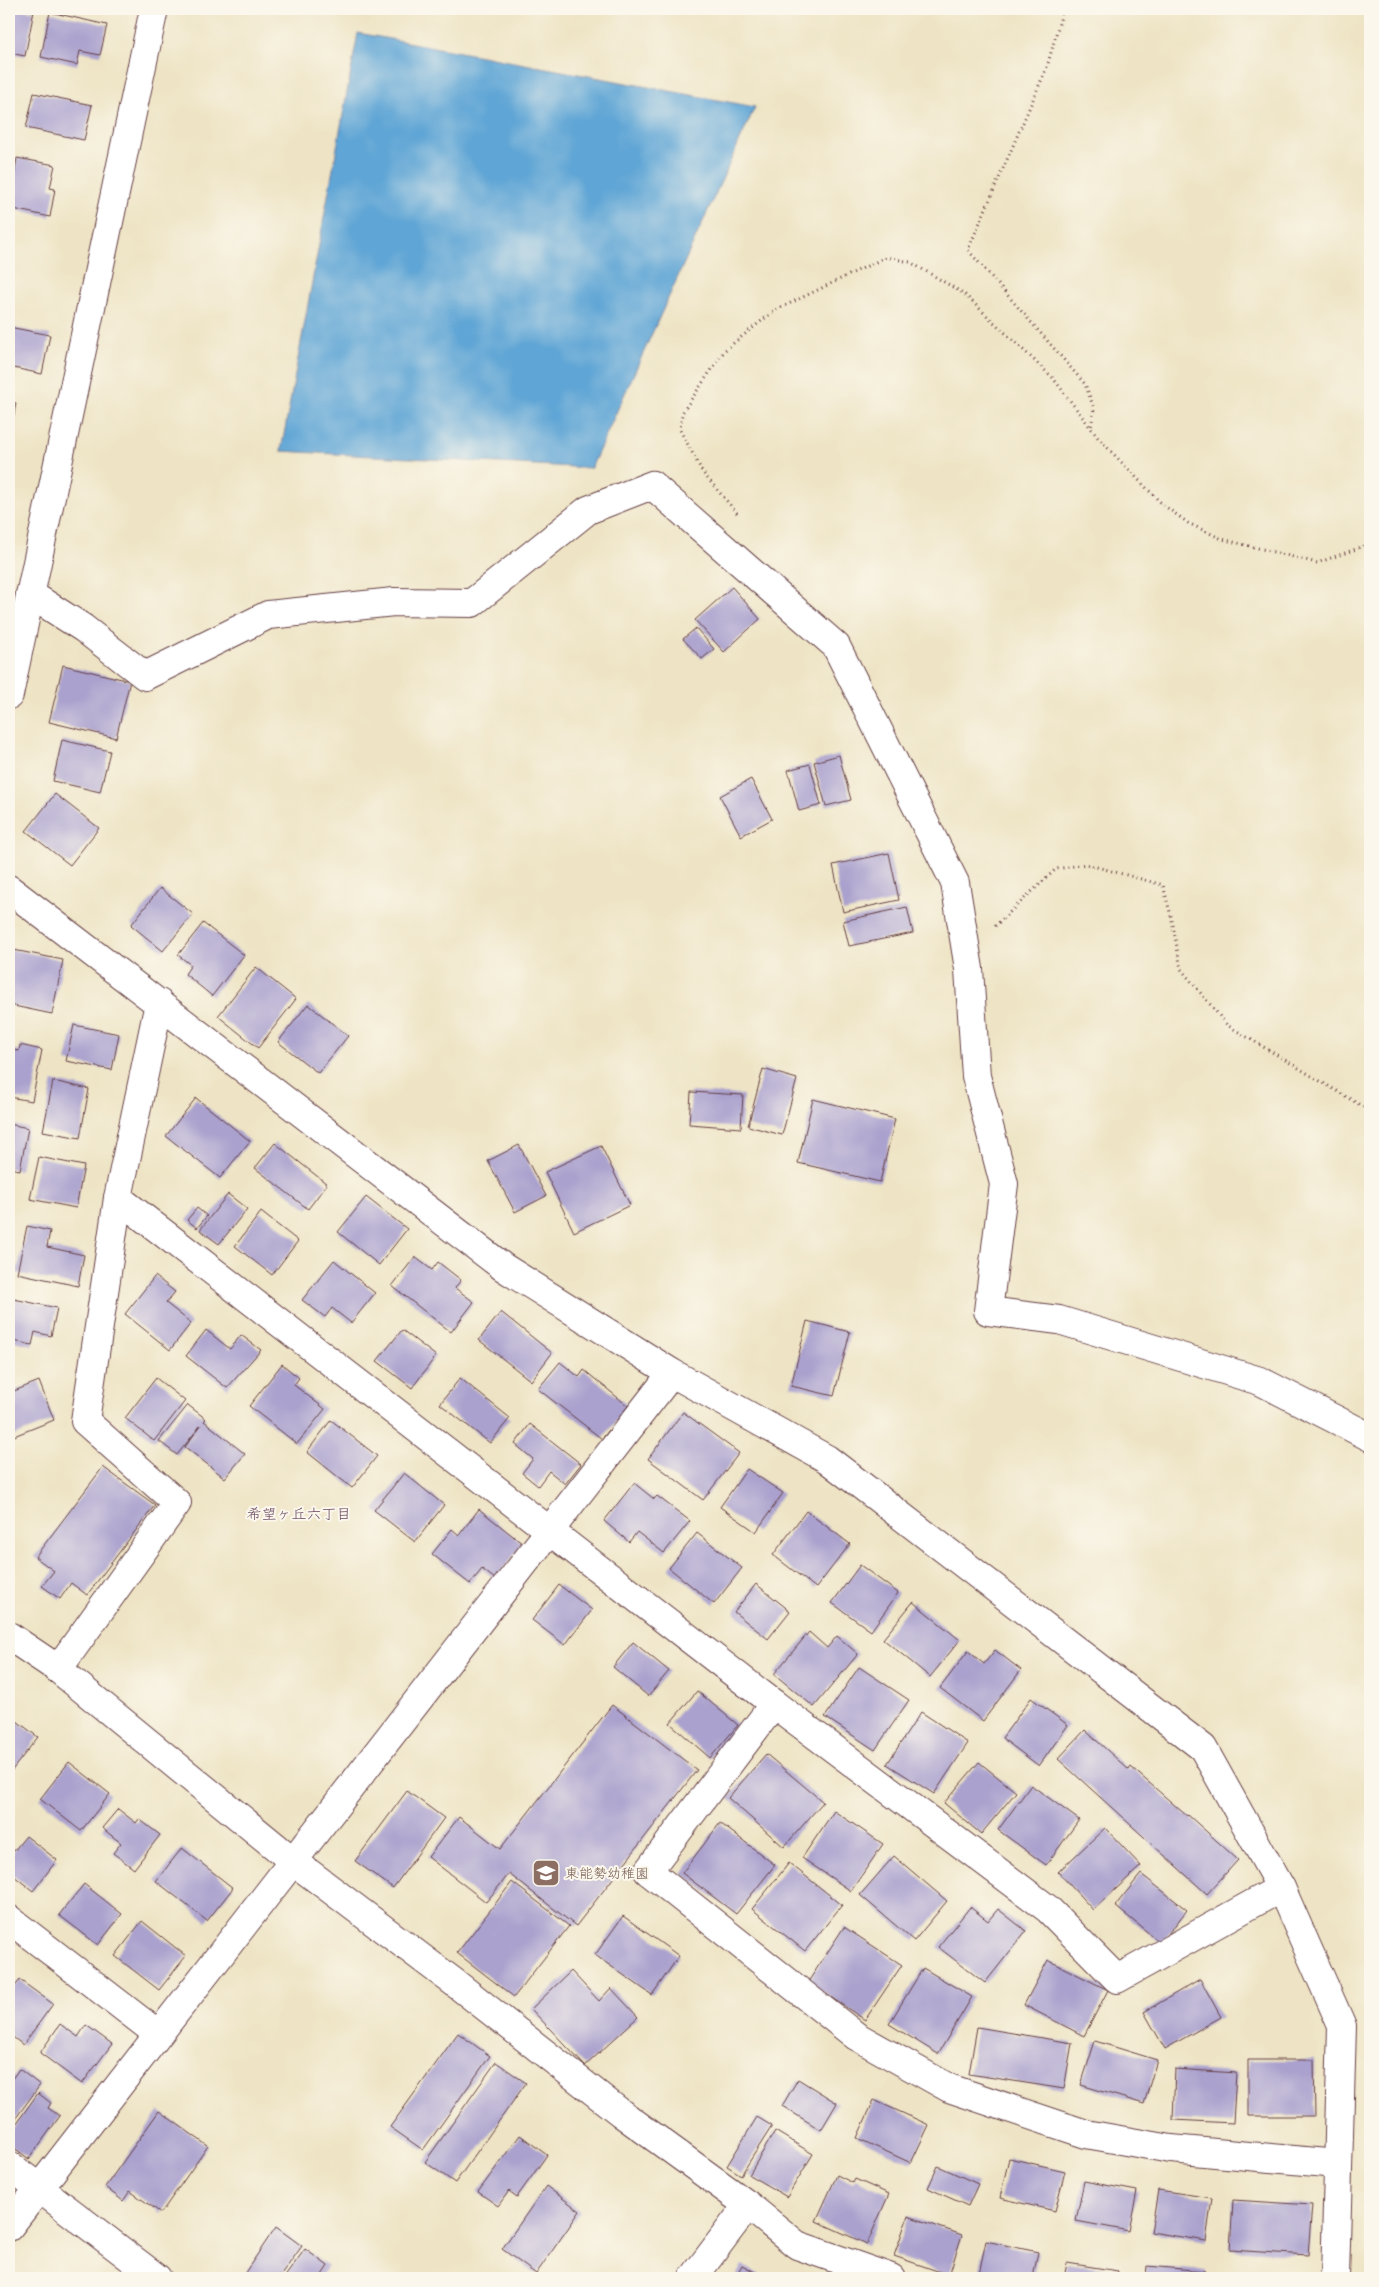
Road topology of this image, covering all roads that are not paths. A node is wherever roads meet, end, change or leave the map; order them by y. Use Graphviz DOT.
graph roads {
  1 [pos="154,9"];
  2 [pos="30,594"];
  3 [pos="9,695"];
  4 [pos="9,889"];
  5 [pos="159,1003"];
  6 [pos="118,1198"];
  7 [pos="672,1373"];
  8 [pos="1370,1437"];
  9 [pos="549,1531"];
  10 [pos="9,1636"];
  11 [pos="58,1669"];
  12 [pos="774,1704"];
  13 [pos="293,1861"];
  14 [pos="1281,1888"];
  15 [pos="9,1919"];
  16 [pos="158,2034"];
  17 [pos="1338,2164"];
  18 [pos="9,2165"];
  19 [pos="39,2188"];
  20 [pos="748,2205"];
  21 [pos="9,2227"];
  22 [pos="157,2278"];
  23 [pos="693,2278"];
  24 [pos="890,2278"];
  25 [pos="1335,2278"];
  1 -- 2 [label="street"];
  2 -- 3 [label="street"];
  2 -- 8 [label="street"];
  4 -- 5 [label="street"];
  5 -- 6 [label="street"];
  5 -- 7 [label="street"];
  6 -- 9 [label="street"];
  6 -- 11 [label="street"];
  7 -- 9 [label="street"];
  7 -- 14 [label="street"];
  9 -- 12 [label="street"];
  9 -- 13 [label="street"];
  10 -- 11 [label="street"];
  11 -- 13 [label="street"];
  12 -- 14 [label="street"];
  12 -- 17 [label="street"];
  13 -- 16 [label="street"];
  13 -- 20 [label="street"];
  14 -- 17 [label="street"];
  15 -- 16 [label="street"];
  16 -- 19 [label="street"];
  17 -- 25 [label="street"];
  18 -- 19 [label="street"];
  19 -- 21 [label="street"];
  19 -- 22 [label="street"];
  20 -- 23 [label="street"];
  20 -- 24 [label="street"];
}
